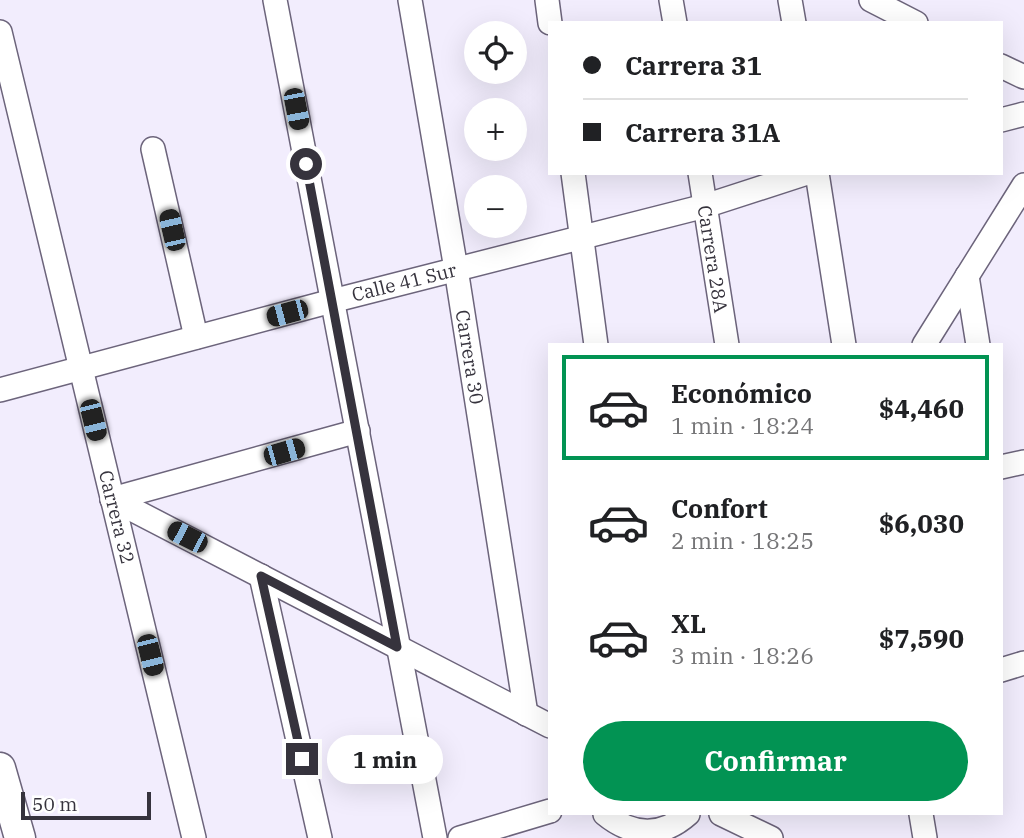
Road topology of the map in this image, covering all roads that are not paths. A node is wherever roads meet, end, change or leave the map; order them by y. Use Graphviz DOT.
graph roads {
  1 [pos="275,0"];
  2 [pos="410,0"];
  3 [pos="547,0"];
  4 [pos="671,0"];
  5 [pos="790,0"];
  6 [pos="872,0"];
  7 [pos="550,21"];
  8 [pos="675,21"];
  9 [pos="794,21"];
  10 [pos="912,21"];
  11 [pos="0,32"];
  12 [pos="1003,67"];
  13 [pos="1024,78"];
  14 [pos="1024,114"];
  15 [pos="1003,119"];
  16 [pos="153,149"];
  17 [pos="573,175"];
  18 [pos="699,175"];
  19 [pos="801,175"];
  20 [pos="817,175"];
  21 [pos="1024,185"];
  22 [pos="705,206"];
  23 [pos="582,237"];
  24 [pos="456,269"];
  25 [pos="967,276"];
  26 [pos="332,300"];
  27 [pos="196,337"];
  28 [pos="596,343"];
  29 [pos="727,343"];
  30 [pos="844,343"];
  31 [pos="925,343"];
  32 [pos="978,343"];
  33 [pos="81,368"];
  34 [pos="0,390"];
  35 [pos="358,431"];
  36 [pos="1024,462"];
  37 [pos="1003,467"];
  38 [pos="112,499"];
  39 [pos="261,576"];
  40 [pos="397,647"];
  41 [pos="1024,663"];
  42 [pos="1003,669"];
  43 [pos="526,714"];
  44 [pos="548,725"];
  45 [pos="0,768"];
  46 [pos="548,812"];
  47 [pos="687,815"];
  48 [pos="723,815"];
  49 [pos="921,815"];
  50 [pos="610,825"];
  51 [pos="658,834"];
  52 [pos="20,838"];
  53 [pos="194,838"];
  54 [pos="320,838"];
  55 [pos="435,838"];
  56 [pos="460,838"];
  57 [pos="771,838"];
  58 [pos="925,838"];
  1 -- 26 [label="street"];
  2 -- 24 [label="street, Carrera 30"];
  3 -- 7 [label="street"];
  4 -- 8 [label="street"];
  5 -- 9 [label="street"];
  6 -- 10 [label="street"];
  11 -- 33 [label="street, Carrera 32"];
  12 -- 13 [label="street"];
  14 -- 15 [label="street"];
  16 -- 27 [label="street"];
  17 -- 23 [label="street"];
  18 -- 22 [label="street, Carrera 28A"];
  19 -- 22 [label="street, Calle 41 Sur"];
  20 -- 30 [label="street"];
  21 -- 25 [label="street"];
  22 -- 23 [label="street, Calle 41 Sur"];
  22 -- 29 [label="street, Carrera 28A"];
  23 -- 24 [label="street, Calle 41 Sur"];
  23 -- 28 [label="street"];
  24 -- 26 [label="street, Calle 41 Sur"];
  24 -- 43 [label="street, Carrera 30"];
  25 -- 31 [label="street"];
  25 -- 32 [label="street"];
  26 -- 27 [label="street, Calle 41 Sur"];
  26 -- 35 [label="street"];
  27 -- 33 [label="street, Calle 41 Sur"];
  33 -- 34 [label="street, Calle 41 Sur"];
  33 -- 38 [label="street, Carrera 32"];
  35 -- 38 [label="street"];
  35 -- 40 [label="street"];
  36 -- 37 [label="street"];
  38 -- 39 [label="street"];
  38 -- 53 [label="street, Carrera 32"];
  39 -- 40 [label="street"];
  39 -- 54 [label="street"];
  40 -- 43 [label="street"];
  40 -- 55 [label="street"];
  41 -- 42 [label="street"];
  43 -- 44 [label="street"];
  45 -- 52 [label="main road"];
  46 -- 56 [label="street"];
  47 -- 51 [label="street"];
  48 -- 57 [label="street"];
  49 -- 58 [label="street"];
  50 -- 51 [label="street"];
}
